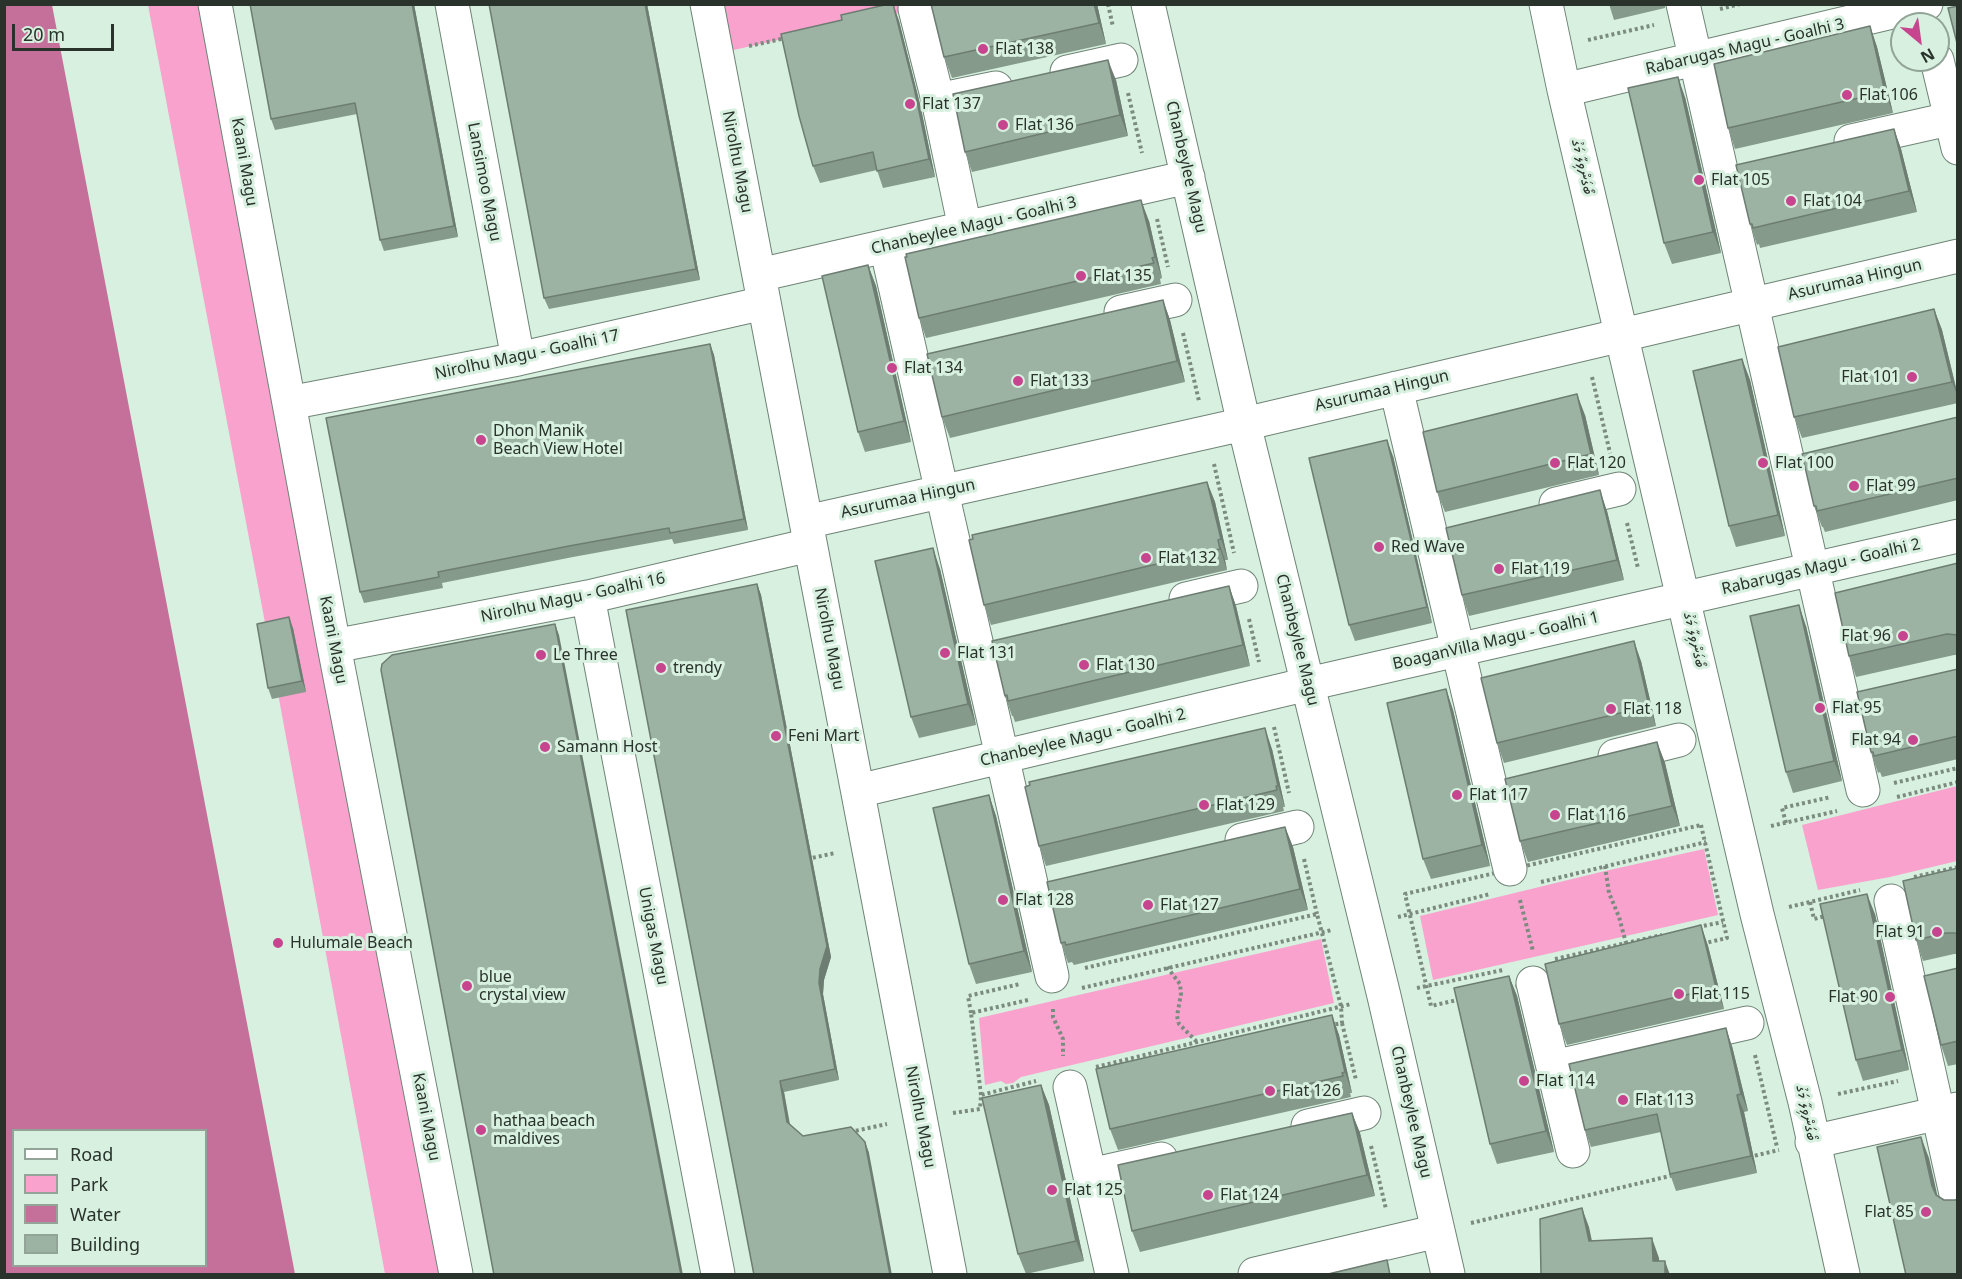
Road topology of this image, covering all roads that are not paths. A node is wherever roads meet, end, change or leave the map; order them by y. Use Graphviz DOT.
graph roads {
  1 [pos="215,4"];
  2 [pos="452,4"];
  3 [pos="707,4"];
  4 [pos="1148,4"];
  5 [pos="1546,4"];
  6 [pos="1925,5"];
  7 [pos="915,9"];
  8 [pos="1684,11"];
  9 [pos="1695,59"];
  10 [pos="1121,60"];
  11 [pos="1940,72"];
  12 [pos="1564,90"];
  13 [pos="938,100"];
  14 [pos="1955,128"];
  15 [pos="1825,147"];
  16 [pos="1188,177"];
  17 [pos="965,228"];
  18 [pos="886,246"];
  19 [pos="1958,256"];
  20 [pos="761,289"];
  21 [pos="1175,300"];
  22 [pos="1753,304"];
  23 [pos="1095,318"];
  24 [pos="1622,335"];
  25 [pos="946,353"];
  26 [pos="518,359"];
  27 [pos="912,361"];
  28 [pos="1396,388"];
  29 [pos="289,403"];
  30 [pos="1244,424"];
  31 [pos="1619,489"];
  32 [pos="942,492"];
  33 [pos="1530,511"];
  34 [pos="1464,527"];
  35 [pos="808,533"];
  36 [pos="1431,535"];
  37 [pos="1958,536"];
  38 [pos="1812,569"];
  39 [pos="1242,586"];
  40 [pos="588,597"];
  41 [pos="1684,598"];
  42 [pos="1161,605"];
  43 [pos="1011,640"];
  44 [pos="334,646"];
  45 [pos="977,648"];
  46 [pos="1458,650"];
  47 [pos="1308,684"];
  48 [pos="1876,691"];
  49 [pos="1842,699"];
  50 [pos="1679,740"];
  51 [pos="1002,757"];
  52 [pos="1590,762"];
  53 [pos="1524,778"];
  54 [pos="1490,786"];
  55 [pos="858,791"];
  56 [pos="1865,799"];
  57 [pos="1297,827"];
  58 [pos="1216,846"];
  59 [pos="1515,884"];
  60 [pos="1890,889"];
  61 [pos="1531,967"];
  62 [pos="1054,992"];
  63 [pos="1747,1023"];
  64 [pos="1553,1067"];
  65 [pos="1064,1076"];
  66 [pos="1947,1111"];
  67 [pos="1364,1113"];
  68 [pos="1284,1131"];
  69 [pos="1812,1142"];
  70 [pos="1573,1151"];
  71 [pos="1192,1152"];
  72 [pos="1090,1175"];
  73 [pos="1958,1203"];
  74 [pos="1438,1231"];
  75 [pos="456,1275"];
  76 [pos="718,1275"];
  77 [pos="950,1275"];
  78 [pos="1112,1275"];
  79 [pos="1256,1275"];
  80 [pos="1449,1275"];
  81 [pos="1843,1275"];
  1 -- 29 [label="street, Kaani Magu"];
  2 -- 26 [label="street, Lansimoo Magu"];
  3 -- 20 [label="street, Nirolhu Magu"];
  4 -- 16 [label="street, Chanbeylee Magu"];
  5 -- 12 [label="street, ބޯގަންވިލާ މަގު"];
  6 -- 9 [label="street, Rabarugas Magu - Goalhi 3"];
  7 -- 13 [label="street"];
  8 -- 9 [label="street"];
  9 -- 12 [label="street, Rabarugas Magu - Goalhi 3"];
  9 -- 22 [label="street"];
  10 -- 13 [label="street"];
  11 -- 14 [label="street"];
  12 -- 24 [label="street, ބޯގަންވިލާ މަގު"];
  13 -- 17 [label="street"];
  14 -- 15 [label="street"];
  16 -- 17 [label="street, Chanbeylee Magu - Goalhi 3"];
  16 -- 30 [label="street, Chanbeylee Magu"];
  17 -- 18 [label="street, Chanbeylee Magu - Goalhi 3"];
  18 -- 20 [label="street, Chanbeylee Magu - Goalhi 3"];
  18 -- 27 [label="street"];
  19 -- 22 [label="street, Asurumaa Hingun"];
  20 -- 26 [label="street, Nirolhu Magu - Goalhi 17"];
  20 -- 35 [label="street, Nirolhu Magu"];
  21 -- 23 [label="street"];
  22 -- 24 [label="street, Asurumaa Hingun"];
  22 -- 38 [label="street"];
  24 -- 28 [label="street, Asurumaa Hingun"];
  24 -- 41 [label="street, ބޯގަންވިލާ މަގު"];
  25 -- 27 [label="street"];
  26 -- 29 [label="street, Nirolhu Magu - Goalhi 17"];
  27 -- 32 [label="street"];
  28 -- 30 [label="street, Asurumaa Hingun"];
  28 -- 36 [label="street"];
  29 -- 44 [label="street, Kaani Magu"];
  30 -- 32 [label="street, Asurumaa Hingun"];
  30 -- 47 [label="street, Chanbeylee Magu"];
  31 -- 33 [label="street"];
  32 -- 35 [label="street, Asurumaa Hingun"];
  32 -- 45 [label="street"];
  34 -- 36 [label="street"];
  35 -- 40 [label="street, Nirolhu Magu - Goalhi 16"];
  35 -- 55 [label="street, Nirolhu Magu"];
  36 -- 46 [label="street"];
  37 -- 38 [label="street, Rabarugas Magu - Goalhi 2"];
  38 -- 41 [label="street, Rabarugas Magu - Goalhi 2"];
  38 -- 49 [label="street"];
  39 -- 42 [label="street"];
  40 -- 44 [label="street, Nirolhu Magu - Goalhi 16"];
  40 -- 76 [label="street, Unigas Magu"];
  41 -- 46 [label="street, BoaganVilla Magu - Goalhi 1"];
  41 -- 69 [label="street, ބޯގަންވިލާ މަގު"];
  43 -- 45 [label="street"];
  44 -- 75 [label="street, Kaani Magu"];
  45 -- 51 [label="street"];
  46 -- 47 [label="street, BoaganVilla Magu - Goalhi 1"];
  46 -- 54 [label="street"];
  47 -- 51 [label="street, Chanbeylee Magu - Goalhi 2"];
  47 -- 74 [label="street, Chanbeylee Magu"];
  48 -- 49 [label="street"];
  49 -- 56 [label="street"];
  50 -- 52 [label="street"];
  51 -- 55 [label="street, Chanbeylee Magu - Goalhi 2"];
  51 -- 62 [label="street"];
  53 -- 54 [label="street"];
  54 -- 59 [label="street"];
  55 -- 77 [label="street, Nirolhu Magu"];
  57 -- 58 [label="street"];
  60 -- 66 [label="street"];
  61 -- 64 [label="street"];
  63 -- 64 [label="street"];
  64 -- 70 [label="street"];
  65 -- 72 [label="street"];
  66 -- 69 [label="street"];
  66 -- 73 [label="street"];
  67 -- 68 [label="street"];
  69 -- 81 [label="street, ބޯގަންވިލާ މަގު"];
  71 -- 72 [label="street"];
  72 -- 78 [label="street"];
  74 -- 79 [label="street"];
  74 -- 80 [label="street, Chanbeylee Magu"];
}
